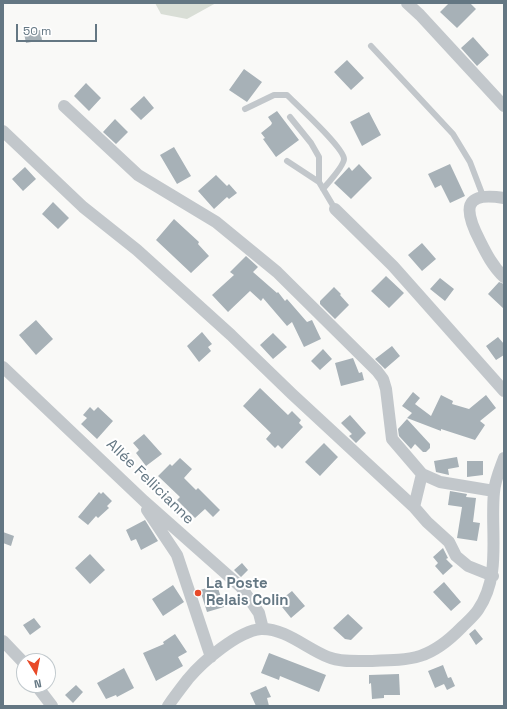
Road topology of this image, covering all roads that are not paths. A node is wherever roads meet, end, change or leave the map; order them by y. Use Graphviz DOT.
graph roads {
  1 [pos="407,3"];
  2 [pos="371,46"];
  3 [pos="64,106"];
  4 [pos="504,106"];
  5 [pos="245,109"];
  6 [pos="290,117"];
  7 [pos="3,131"];
  8 [pos="287,161"];
  9 [pos="319,182"];
  10 [pos="324,189"];
  11 [pos="483,196"];
  12 [pos="504,198"];
  13 [pos="335,209"];
  14 [pos="504,277"];
  15 [pos="3,366"];
  16 [pos="504,391"];
  17 [pos="504,458"];
  18 [pos="422,474"];
  19 [pos="494,491"];
  20 [pos="144,500"];
  21 [pos="414,507"];
  22 [pos="493,576"];
  23 [pos="263,629"];
  24 [pos="3,641"];
  25 [pos="16,655"];
  26 [pos="212,657"];
  27 [pos="42,693"];
  28 [pos="52,706"];
  29 [pos="168,706"];
  1 -- 4 [label="street"];
  2 -- 11 [label="lane"];
  3 -- 18 [label="street"];
  5 -- 10 [label="lane"];
  6 -- 9 [label="lane"];
  7 -- 21 [label="street"];
  8 -- 9 [label="lane"];
  9 -- 10 [label="lane"];
  10 -- 13 [label="lane"];
  11 -- 12 [label="street"];
  11 -- 14 [label="street"];
  13 -- 16 [label="street"];
  15 -- 20 [label="street, Allée Fellicianne"];
  17 -- 19 [label="street"];
  18 -- 19 [label="street"];
  18 -- 21 [label="street"];
  19 -- 22 [label="street"];
  20 -- 23 [label="street, Allée Fellicianne"];
  20 -- 26 [label="street"];
  21 -- 22 [label="street"];
  22 -- 23 [label="street"];
  23 -- 26 [label="street"];
  24 -- 25 [label="street"];
  26 -- 29 [label="street"];
  27 -- 28 [label="street"];
}
